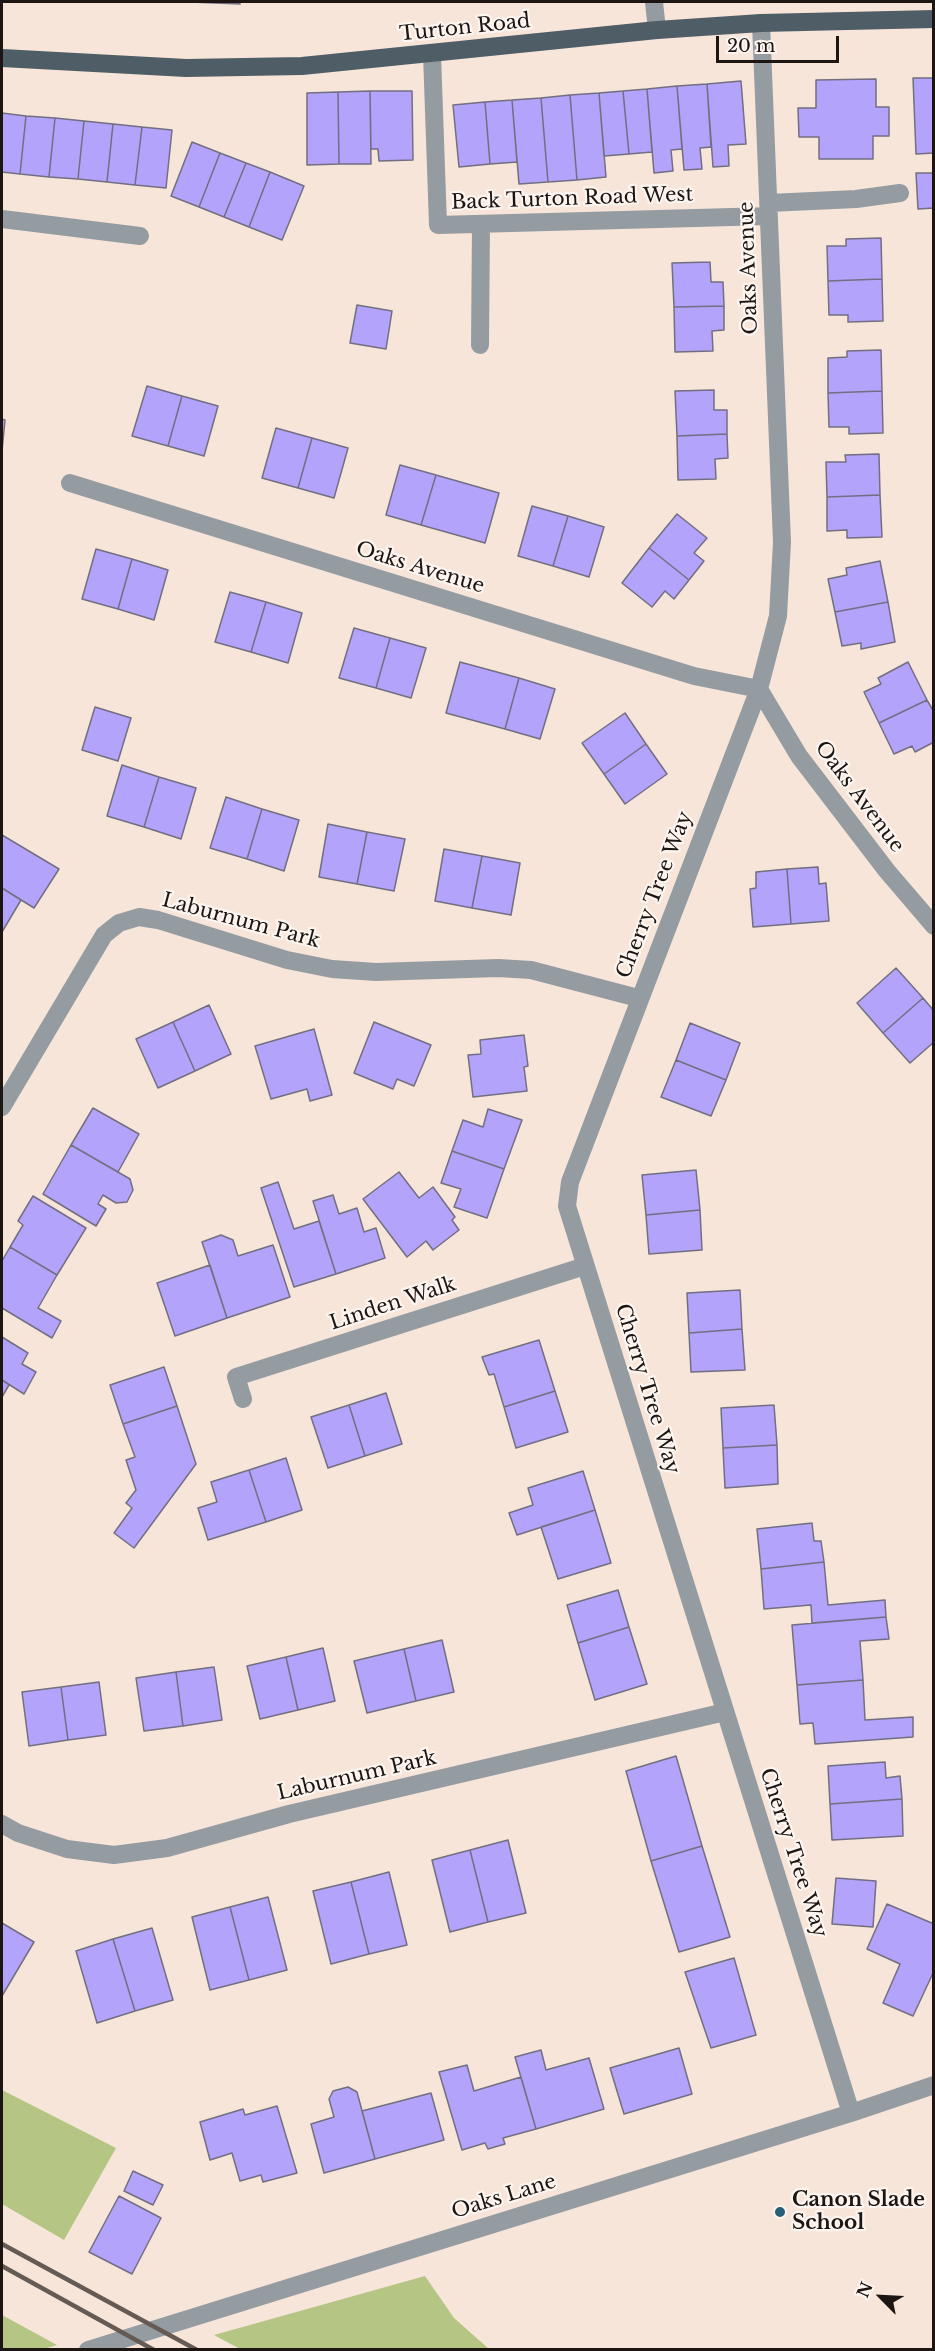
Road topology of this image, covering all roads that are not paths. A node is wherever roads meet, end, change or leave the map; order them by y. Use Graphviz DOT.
graph roads {
  1 [pos="654,2"];
  2 [pos="933,19"];
  3 [pos="761,23"];
  4 [pos="657,30"];
  5 [pos="432,54"];
  6 [pos="2,58"];
  7 [pos="900,193"];
  8 [pos="769,209"];
  9 [pos="2,219"];
  10 [pos="481,224"];
  11 [pos="140,236"];
  12 [pos="480,345"];
  13 [pos="70,483"];
  14 [pos="759,689"];
  15 [pos="933,926"];
  16 [pos="638,998"];
  17 [pos="2,1107"];
  18 [pos="585,1266"];
  19 [pos="243,1400"];
  20 [pos="725,1712"];
  21 [pos="2,1824"];
  22 [pos="933,2085"];
  23 [pos="851,2113"];
  24 [pos="88,2349"];
  1 -- 4 [label="street"];
  2 -- 3 [label="main road, Turton Road"];
  3 -- 4 [label="main road, Turton Road"];
  3 -- 8 [label="street, Oaks Avenue"];
  4 -- 5 [label="main road, Turton Road"];
  5 -- 6 [label="main road, Turton Road"];
  5 -- 10 [label="street, Back Turton Road West"];
  7 -- 8 [label="street, Back Turton Road West"];
  8 -- 10 [label="street, Back Turton Road West"];
  8 -- 14 [label="street, Oaks Avenue"];
  9 -- 11 [label="street"];
  10 -- 12 [label="street"];
  13 -- 14 [label="street, Oaks Avenue"];
  14 -- 15 [label="street, Oaks Avenue"];
  14 -- 16 [label="street, Cherry Tree Way"];
  16 -- 17 [label="street, Laburnum Park"];
  16 -- 18 [label="street, Cherry Tree Way"];
  18 -- 19 [label="street, Linden Walk"];
  18 -- 20 [label="street, Cherry Tree Way"];
  20 -- 21 [label="street, Laburnum Park"];
  20 -- 23 [label="street, Cherry Tree Way"];
  22 -- 23 [label="street, Oaks Lane"];
  23 -- 24 [label="street, Oaks Lane"];
}
